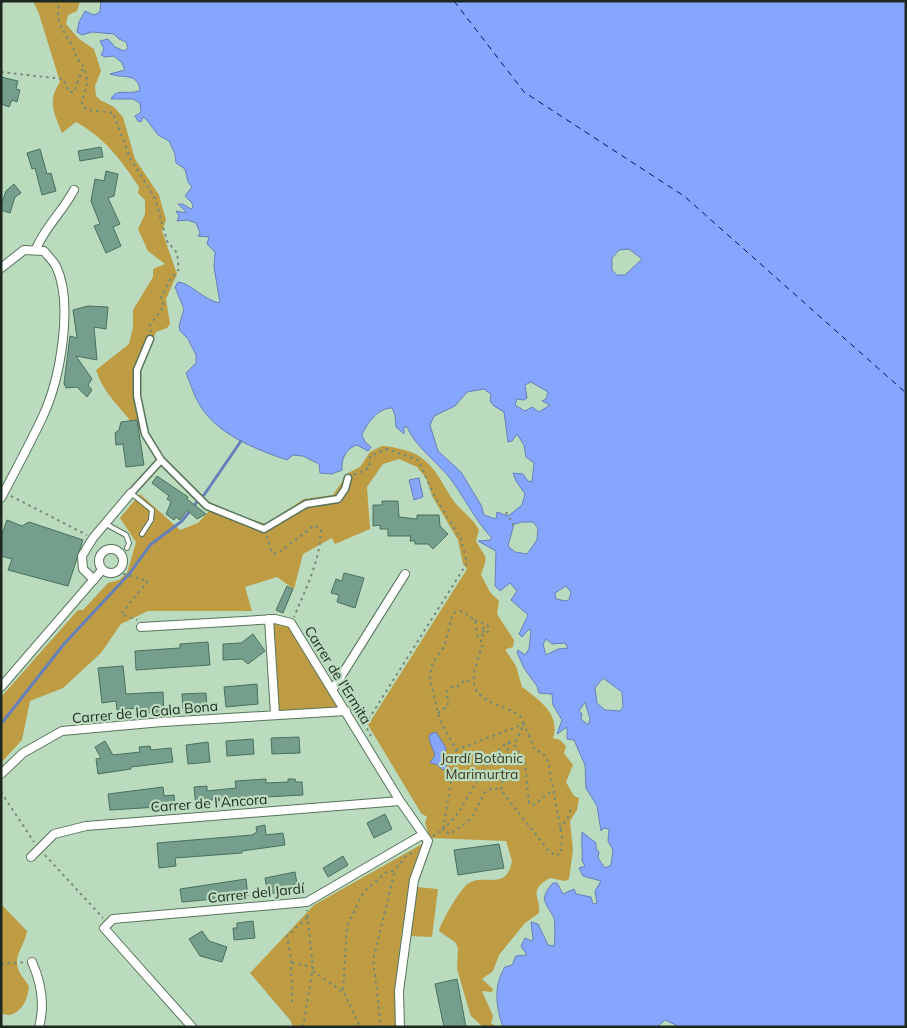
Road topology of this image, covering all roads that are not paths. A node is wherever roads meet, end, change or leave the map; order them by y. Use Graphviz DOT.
graph roads {
  1 [pos="74,190"];
  2 [pos="36,249"];
  3 [pos="1,268"];
  4 [pos="150,339"];
  5 [pos="162,460"];
  6 [pos="348,478"];
  7 [pos="131,493"];
  8 [pos="3,495"];
  9 [pos="106,524"];
  10 [pos="142,534"];
  11 [pos="127,548"];
  12 [pos="102,570"];
  13 [pos="405,574"];
  14 [pos="94,580"];
  15 [pos="269,619"];
  16 [pos="140,624"];
  17 [pos="1,687"];
  18 [pos="333,689"];
  19 [pos="346,711"];
  20 [pos="276,714"];
  21 [pos="1,774"];
  22 [pos="400,801"];
  23 [pos="427,838"];
  24 [pos="31,857"];
  25 [pos="32,962"];
  26 [pos="39,1027"];
  27 [pos="192,1027"];
  28 [pos="400,1027"];
  1 -- 2 [label="street"];
  2 -- 3 [label="street"];
  2 -- 8 [label="street"];
  4 -- 5 [label="street"];
  5 -- 6 [label="street"];
  5 -- 7 [label="street"];
  7 -- 9 [label="street"];
  7 -- 10 [label="lane"];
  9 -- 11 [label="lane"];
  9 -- 14 [label="street"];
  12 -- 12 [label="street"];
  12 -- 14 [label="street"];
  13 -- 18 [label="street"];
  14 -- 17 [label="street"];
  15 -- 16 [label="street, Carrer de l'Ermita"];
  15 -- 18 [label="street, Carrer de l'Ermita"];
  15 -- 20 [label="street"];
  18 -- 19 [label="street, Carrer de l'Ermita"];
  19 -- 20 [label="street, Carrer de la Cala Bona"];
  19 -- 22 [label="street, Carrer de l'Ermita"];
  20 -- 21 [label="street, Carrer de la Cala Bona"];
  22 -- 23 [label="street, Carrer de l'Ermita"];
  22 -- 24 [label="street, Carrer de l'Ancora"];
  23 -- 27 [label="street, Carrer del Jardí"];
  23 -- 28 [label="street"];
  25 -- 26 [label="street"];
}
